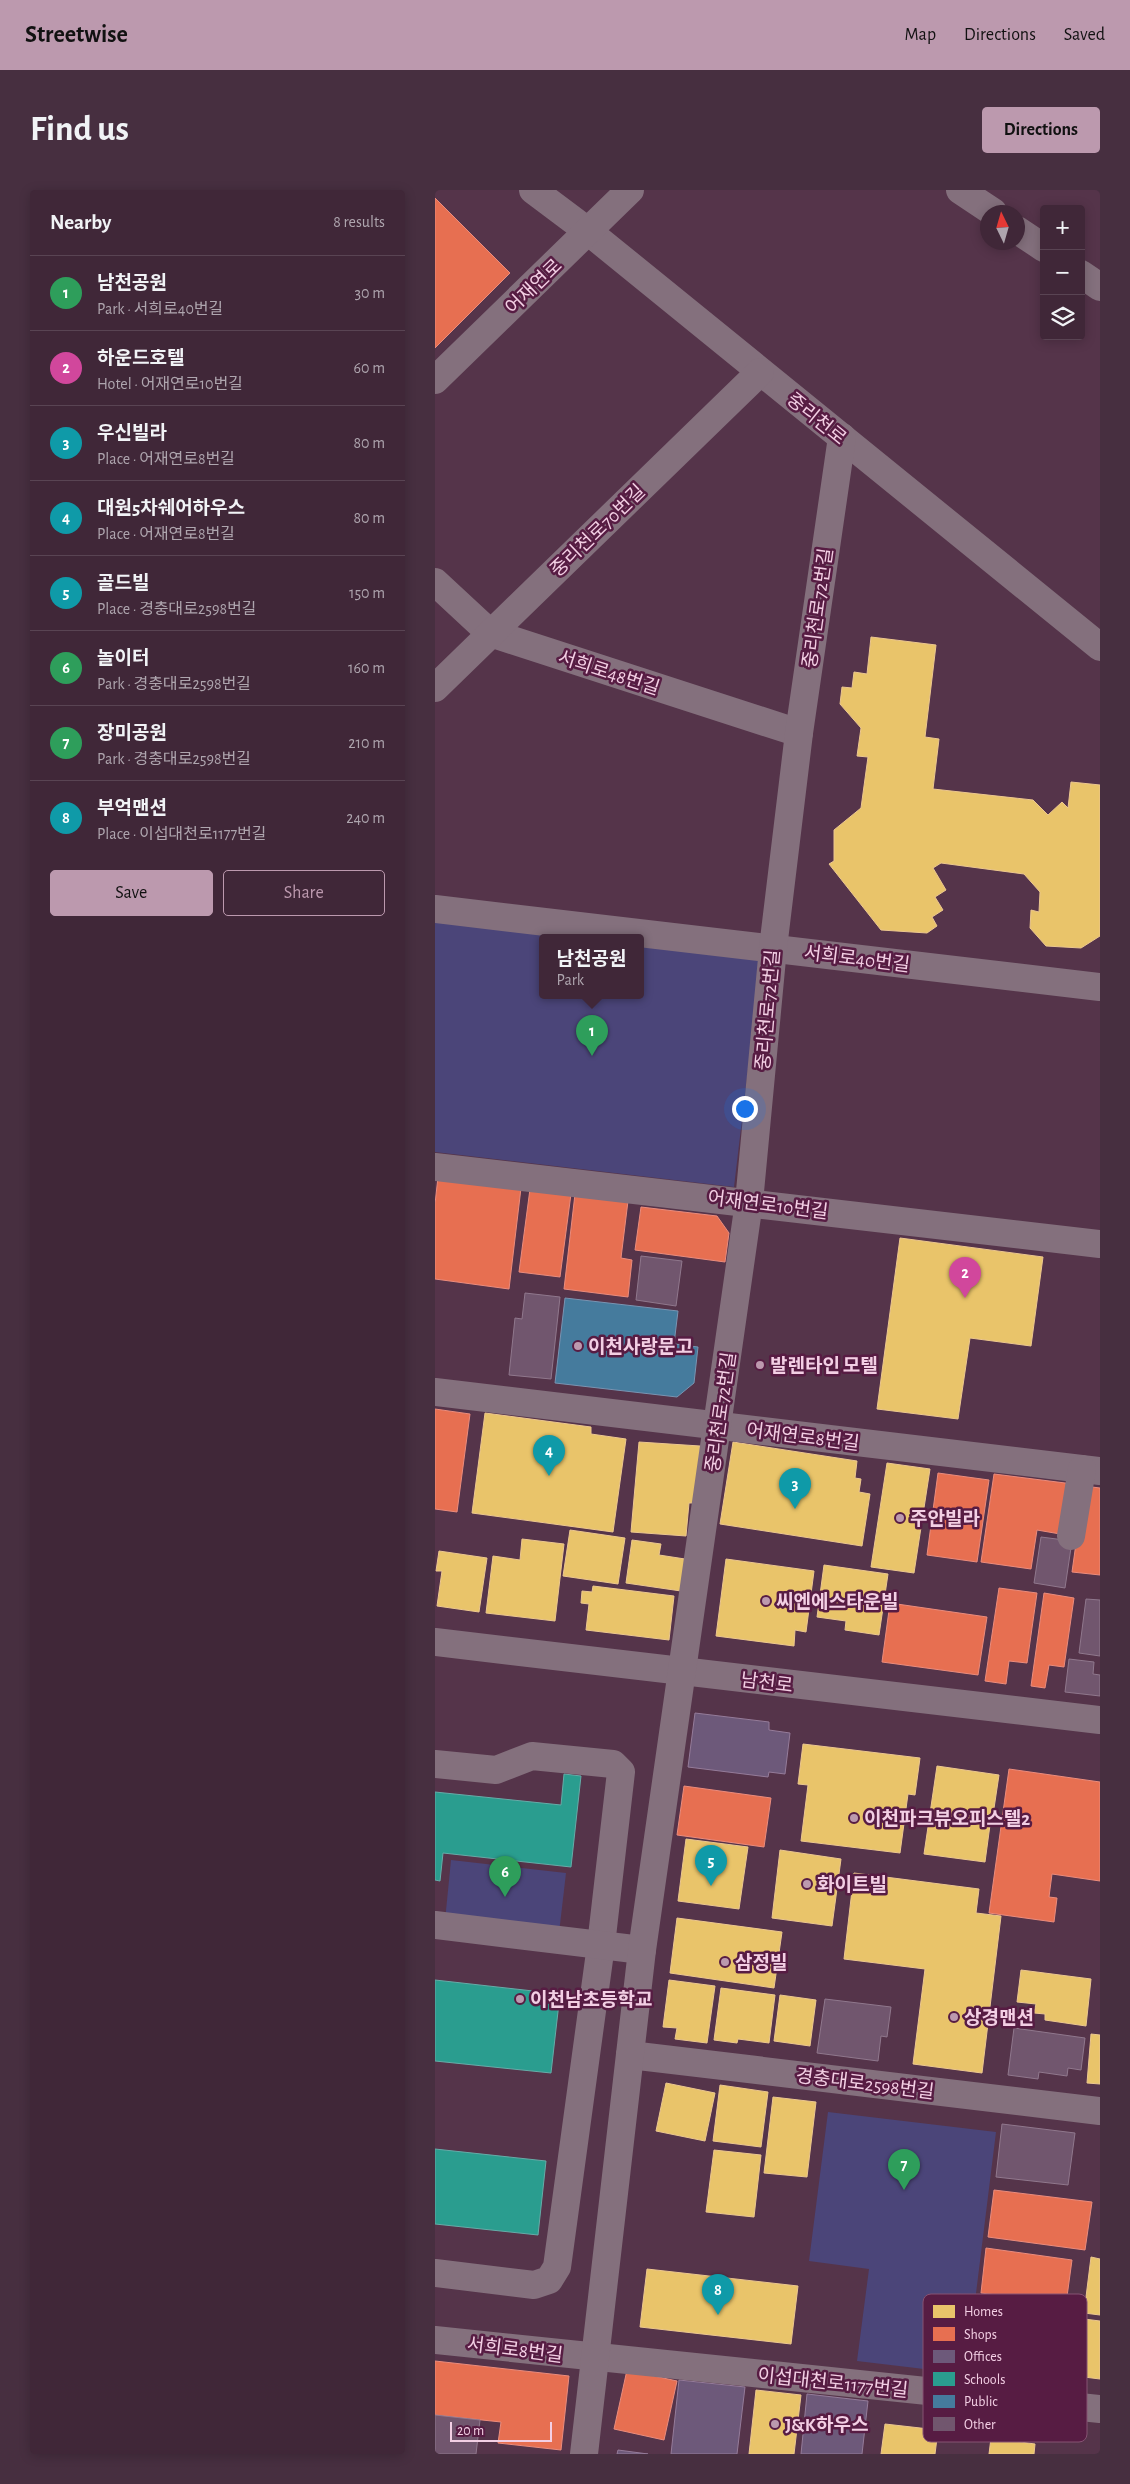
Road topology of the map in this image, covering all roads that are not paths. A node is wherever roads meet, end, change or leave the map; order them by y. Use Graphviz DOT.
graph roads {
  1 [pos="533,190"];
  2 [pos="631,190"];
  3 [pos="960,190"];
  4 [pos="982,205"];
  5 [pos="589,232"];
  6 [pos="1025,235"];
  7 [pos="1040,245"];
  8 [pos="1085,277"];
  9 [pos="1100,288"];
  10 [pos="759,372"];
  11 [pos="435,380"];
  12 [pos="842,437"];
  13 [pos="435,582"];
  14 [pos="490,634"];
  15 [pos="1100,647"];
  16 [pos="435,688"];
  17 [pos="799,733"];
  18 [pos="435,909"];
  19 [pos="773,948"];
  20 [pos="1100,986"];
  21 [pos="435,1167"];
  22 [pos="749,1202"];
  23 [pos="1100,1244"];
  24 [pos="435,1392"];
  25 [pos="718,1426"];
  26 [pos="1091,1470"];
  27 [pos="1071,1536"];
  28 [pos="435,1642"];
  29 [pos="683,1672"];
  30 [pos="1100,1720"];
  31 [pos="435,1764"];
  32 [pos="435,1925"];
  33 [pos="601,1945"];
  34 [pos="643,1950"];
  35 [pos="630,2055"];
  36 [pos="1100,2111"];
  37 [pos="435,2273"];
  38 [pos="435,2340"];
  39 [pos="596,2358"];
  40 [pos="923,2391"];
  41 [pos="1087,2408"];
  42 [pos="1100,2409"];
  43 [pos="584,2454"];
  1 -- 5 [label="street, 중리천로"];
  2 -- 5 [label="street, 어재연로"];
  3 -- 4 [label="street"];
  5 -- 10 [label="street, 중리천로"];
  5 -- 11 [label="street, 어재연로"];
  6 -- 7 [label="street"];
  8 -- 9 [label="street"];
  10 -- 12 [label="street, 중리천로"];
  10 -- 14 [label="street, 중리천로70번길"];
  12 -- 15 [label="street, 중리천로"];
  12 -- 17 [label="street, 중리천로72번길"];
  13 -- 14 [label="street, 서희로48번길"];
  14 -- 16 [label="street, 중리천로70번길"];
  14 -- 17 [label="street, 서희로48번길"];
  17 -- 19 [label="street, 중리천로72번길"];
  18 -- 19 [label="street, 서희로40번길"];
  19 -- 20 [label="street, 서희로40번길"];
  19 -- 22 [label="street, 중리천로72번길"];
  21 -- 22 [label="street, 어재연로10번길"];
  22 -- 23 [label="street, 어재연로10번길"];
  22 -- 25 [label="street, 중리천로72번길"];
  24 -- 25 [label="street, 어재연로8번길"];
  25 -- 26 [label="street, 어재연로8번길"];
  25 -- 29 [label="street, 중리천로72번길"];
  26 -- 27 [label="street, 어재연로8번길"];
  28 -- 29 [label="street, 남천로"];
  29 -- 30 [label="street, 남천로"];
  29 -- 34 [label="street"];
  31 -- 33 [label="street"];
  32 -- 33 [label="street"];
  33 -- 34 [label="street"];
  33 -- 37 [label="street"];
  34 -- 35 [label="street"];
  35 -- 36 [label="street, 경충대로2598번길"];
  35 -- 39 [label="street"];
  38 -- 39 [label="street, 서희로8번길"];
  39 -- 40 [label="street, 이섭대천로1177번길"];
  39 -- 43 [label="street"];
  41 -- 42 [label="street, 이섭대천로1177번길"];
}
